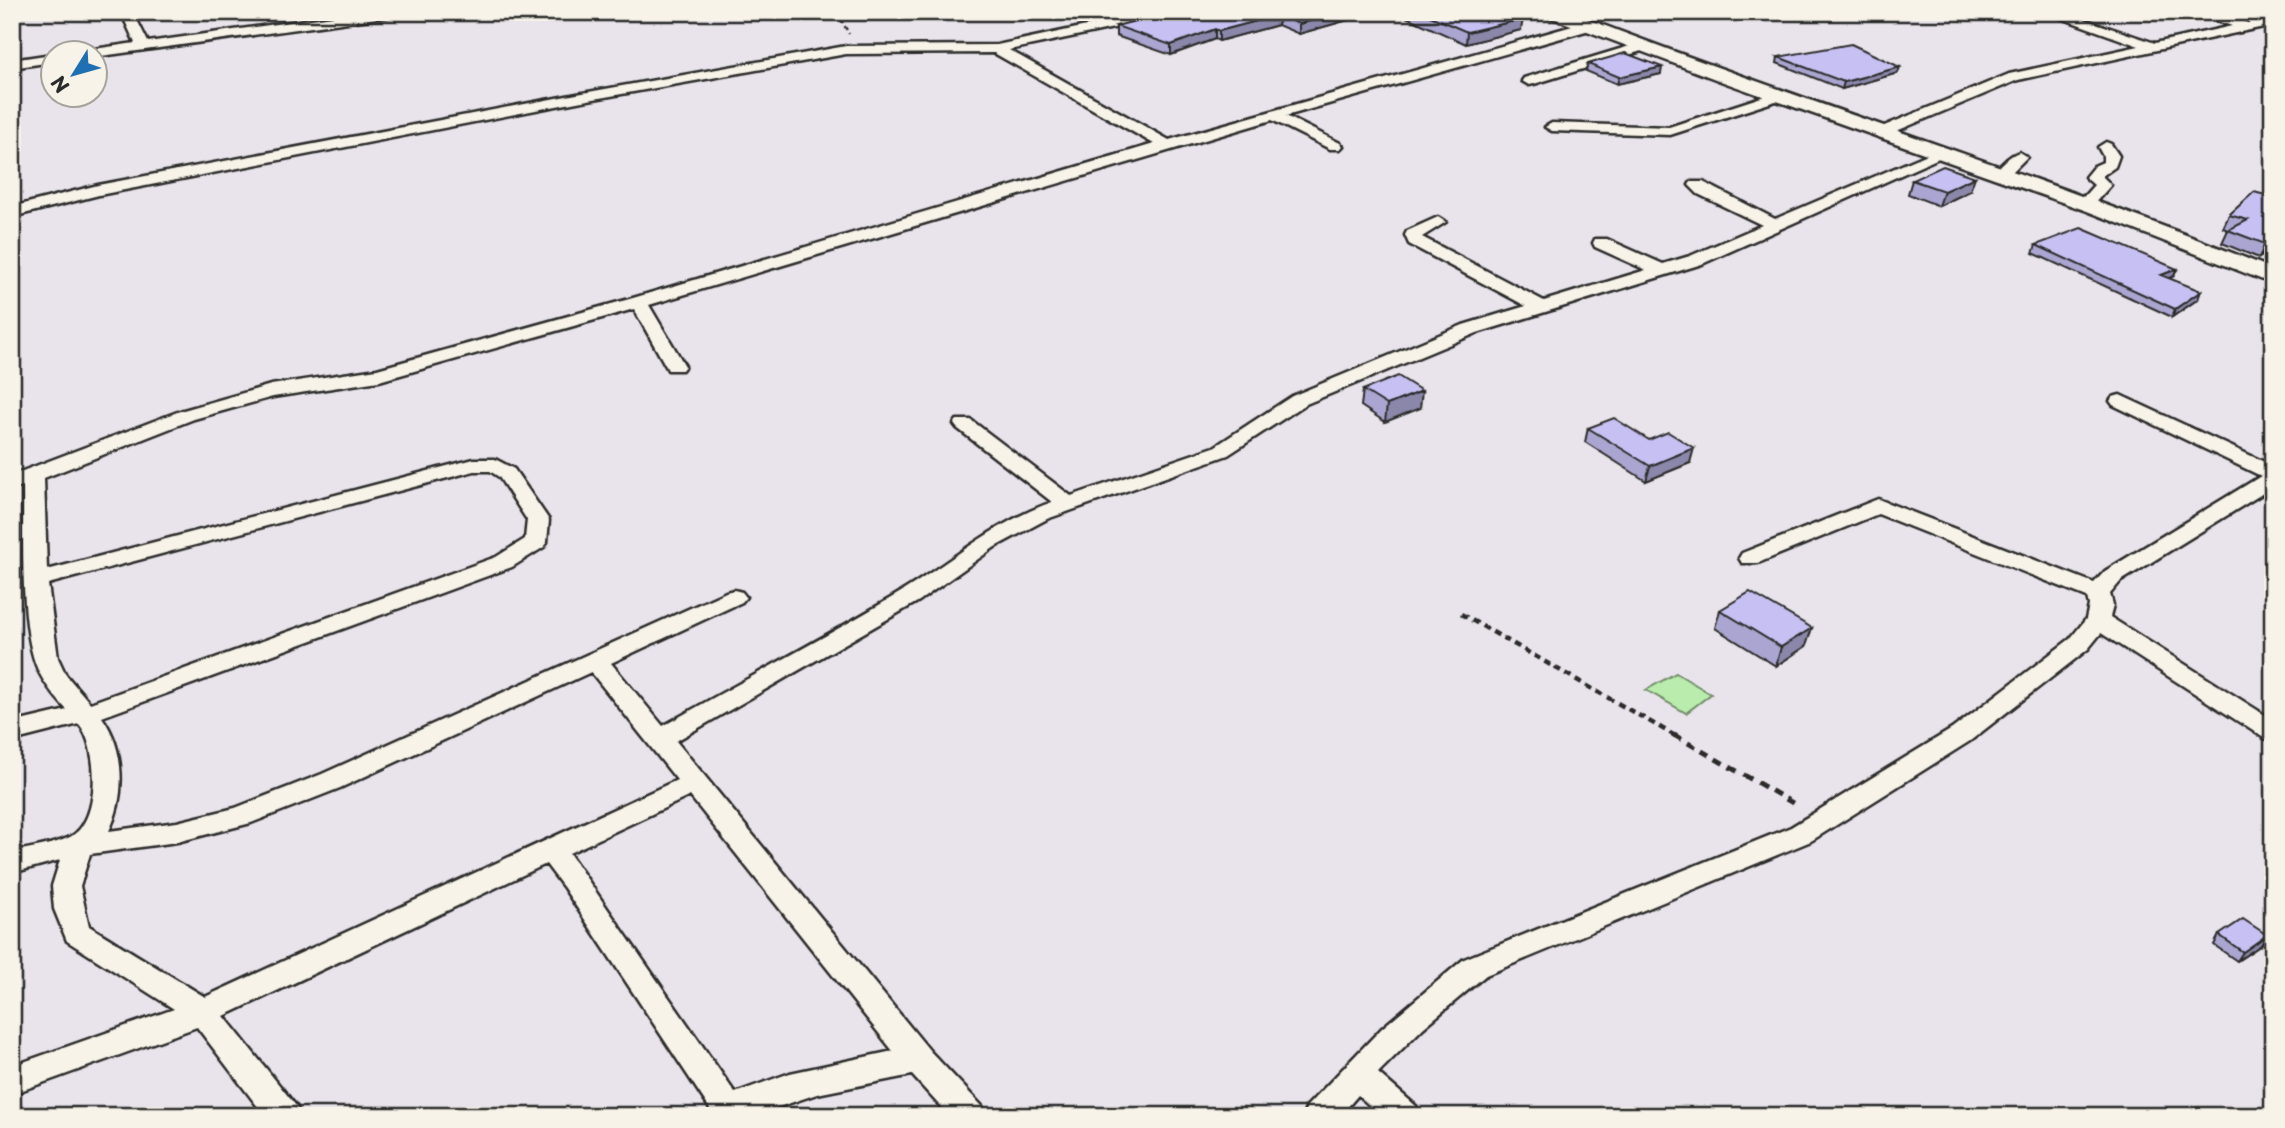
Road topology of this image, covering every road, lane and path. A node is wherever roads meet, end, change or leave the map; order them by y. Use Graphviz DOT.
graph roads {
  1 [pos="127,12"];
  2 [pos="267,12"];
  3 [pos="392,12"];
  4 [pos="1171,12"];
  5 [pos="1553,12"];
  6 [pos="2050,12"];
  7 [pos="2197,12"];
  8 [pos="2268,12"];
  9 [pos="2273,14"];
  10 [pos="2273,21"];
  11 [pos="1588,26"];
  12 [pos="2249,27"];
  13 [pos="276,28"];
  14 [pos="143,46"];
  15 [pos="1643,46"];
  16 [pos="2158,48"];
  17 [pos="997,49"];
  18 [pos="108,51"];
  19 [pos="38,60"];
  20 [pos="12,64"];
  21 [pos="1529,81"];
  22 [pos="1777,96"];
  23 [pos="1273,115"];
  24 [pos="1552,127"];
  25 [pos="1882,132"];
  26 [pos="1167,145"];
  27 [pos="1335,146"];
  28 [pos="2106,147"];
  29 [pos="1941,153"];
  30 [pos="2019,157"];
  31 [pos="2002,173"];
  32 [pos="1697,185"];
  33 [pos="2086,203"];
  34 [pos="12,212"];
  35 [pos="1438,222"];
  36 [pos="1776,226"];
  37 [pos="1601,243"];
  38 [pos="1661,270"];
  39 [pos="2268,271"];
  40 [pos="639,302"];
  41 [pos="1542,307"];
  42 [pos="675,366"];
  43 [pos="2120,401"];
  44 [pos="964,424"];
  45 [pos="2273,476"];
  46 [pos="23,480"];
  47 [pos="1067,503"];
  48 [pos="1750,558"];
  49 [pos="38,580"];
  50 [pos="734,597"];
  51 [pos="2098,606"];
  52 [pos="1461,614"];
  53 [pos="596,661"];
  54 [pos="85,714"];
  55 [pos="12,732"];
  56 [pos="2273,732"];
  57 [pos="659,740"];
  58 [pos="694,783"];
  59 [pos="1823,820"];
  60 [pos="79,845"];
  61 [pos="550,850"];
  62 [pos="12,863"];
  63 [pos="204,1012"];
  64 [pos="919,1060"];
  65 [pos="1357,1073"];
  66 [pos="12,1080"];
  67 [pos="726,1114"];
  68 [pos="284,1116"];
  69 [pos="971,1116"];
  70 [pos="1319,1116"];
  71 [pos="1404,1116"];
  1 -- 14 [label="street"];
  2 -- 13 [label="street"];
  3 -- 13 [label="street"];
  4 -- 17 [label="street"];
  5 -- 11 [label="street"];
  6 -- 16 [label="street"];
  7 -- 12 [label="street"];
  8 -- 9 [label="street"];
  10 -- 12 [label="street"];
  11 -- 15 [label="street"];
  11 -- 23 [label="street"];
  12 -- 16 [label="street"];
  13 -- 14 [label="street"];
  14 -- 18 [label="street"];
  15 -- 21 [label="street"];
  15 -- 22 [label="street"];
  16 -- 25 [label="street"];
  17 -- 26 [label="street"];
  17 -- 34 [label="street"];
  19 -- 20 [label="street"];
  22 -- 24 [label="street"];
  22 -- 25 [label="street"];
  23 -- 26 [label="street"];
  23 -- 27 [label="street"];
  25 -- 29 [label="street"];
  26 -- 40 [label="street"];
  28 -- 33 [label="street"];
  29 -- 31 [label="street"];
  29 -- 36 [label="street"];
  30 -- 31 [label="street"];
  31 -- 33 [label="street"];
  32 -- 36 [label="street"];
  33 -- 39 [label="street"];
  35 -- 41 [label="street"];
  36 -- 38 [label="street"];
  37 -- 38 [label="street"];
  38 -- 41 [label="street"];
  40 -- 42 [label="street"];
  40 -- 46 [label="street"];
  41 -- 47 [label="street"];
  43 -- 45 [label="street"];
  44 -- 47 [label="street"];
  45 -- 51 [label="street"];
  46 -- 49 [label="street"];
  47 -- 57 [label="street"];
  48 -- 51 [label="street"];
  49 -- 54 [label="street"];
  49 -- 54 [label="street"];
  50 -- 53 [label="street"];
  51 -- 56 [label="street"];
  51 -- 59 [label="street"];
  52 -- 59 [label="path"];
  53 -- 57 [label="street"];
  53 -- 60 [label="street"];
  54 -- 55 [label="street"];
  54 -- 60 [label="street"];
  57 -- 58 [label="street"];
  58 -- 61 [label="street"];
  58 -- 64 [label="street"];
  59 -- 65 [label="street"];
  60 -- 62 [label="street"];
  60 -- 63 [label="street"];
  61 -- 63 [label="street"];
  61 -- 67 [label="street"];
  63 -- 66 [label="street"];
  63 -- 68 [label="street"];
  64 -- 67 [label="street"];
  64 -- 69 [label="street"];
  65 -- 70 [label="street"];
  65 -- 71 [label="street"];
}
